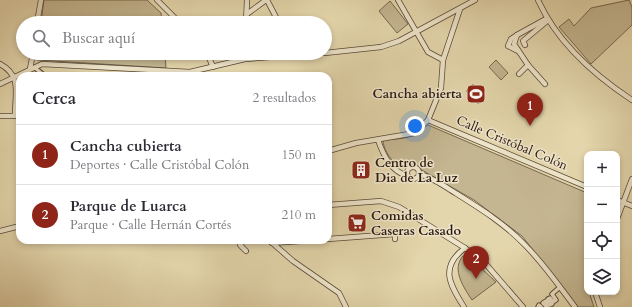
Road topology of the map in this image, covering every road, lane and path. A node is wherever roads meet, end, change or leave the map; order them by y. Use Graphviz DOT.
graph roads {
  1 [pos="41,0"];
  2 [pos="157,0"];
  3 [pos="247,0"];
  4 [pos="267,0"];
  5 [pos="398,0"];
  6 [pos="475,0"];
  7 [pos="538,0"];
  8 [pos="460,9"];
  9 [pos="247,14"];
  10 [pos="38,16"];
  11 [pos="173,16"];
  12 [pos="275,16"];
  13 [pos="547,20"];
  14 [pos="416,31"];
  15 [pos="525,45"];
  16 [pos="332,52"];
  17 [pos="33,60"];
  18 [pos="210,60"];
  19 [pos="241,60"];
  20 [pos="444,60"];
  21 [pos="0,64"];
  22 [pos="528,65"];
  23 [pos="213,67"];
  24 [pos="33,69"];
  25 [pos="26,72"];
  26 [pos="38,72"];
  27 [pos="148,72"];
  28 [pos="197,72"];
  29 [pos="519,74"];
  30 [pos="15,77"];
  31 [pos="0,84"];
  32 [pos="545,84"];
  33 [pos="632,100"];
  34 [pos="0,116"];
  35 [pos="428,120"];
  36 [pos="378,140"];
  37 [pos="332,150"];
  38 [pos="397,171"];
  39 [pos="407,171"];
  40 [pos="419,174"];
  41 [pos="409,177"];
  42 [pos="632,179"];
  43 [pos="584,186"];
  44 [pos="620,201"];
  45 [pos="624,203"];
  46 [pos="332,205"];
  47 [pos="632,206"];
  48 [pos="620,212"];
  49 [pos="16,227"];
  50 [pos="0,231"];
  51 [pos="395,236"];
  52 [pos="332,239"];
  53 [pos="454,241"];
  54 [pos="242,244"];
  55 [pos="274,244"];
  56 [pos="465,248"];
  57 [pos="246,251"];
  58 [pos="454,255"];
  59 [pos="560,287"];
  60 [pos="596,295"];
  61 [pos="346,307"];
  62 [pos="464,307"];
  63 [pos="523,307"];
  64 [pos="538,307"];
  65 [pos="541,307"];
  66 [pos="547,307"];
  67 [pos="575,307"];
  68 [pos="600,307"];
  1 -- 10 [label="street"];
  2 -- 11 [label="street"];
  3 -- 9 [label="street"];
  4 -- 9 [label="street"];
  4 -- 12 [label="street"];
  5 -- 14 [label="street"];
  6 -- 8 [label="street"];
  7 -- 13 [label="street"];
  8 -- 14 [label="street"];
  8 -- 20 [label="street"];
  13 -- 15 [label="street"];
  13 -- 22 [label="street"];
  13 -- 33 [label="street"];
  14 -- 16 [label="street"];
  14 -- 20 [label="street"];
  17 -- 24 [label="street"];
  18 -- 23 [label="street"];
  19 -- 23 [label="street"];
  20 -- 35 [label="street"];
  21 -- 30 [label="street"];
  22 -- 29 [label="street"];
  22 -- 32 [label="street"];
  23 -- 28 [label="street"];
  24 -- 25 [label="street"];
  24 -- 26 [label="street"];
  24 -- 27 [label="street"];
  30 -- 31 [label="street"];
  30 -- 34 [label="street"];
  35 -- 36 [label="street"];
  35 -- 43 [label="street, Calle Cristóbal Colón"];
  36 -- 37 [label="street"];
  36 -- 38 [label="street"];
  38 -- 39 [label="street"];
  38 -- 41 [label="street"];
  39 -- 40 [label="street"];
  39 -- 41 [label="street"];
  40 -- 41 [label="street"];
  40 -- 59 [label="street"];
  42 -- 45 [label="street"];
  44 -- 45 [label="street"];
  45 -- 47 [label="street"];
  45 -- 48 [label="street"];
  46 -- 53 [label="street"];
  49 -- 50 [label="street"];
  51 -- 52 [label="street"];
  53 -- 56 [label="street"];
  53 -- 58 [label="street"];
  54 -- 57 [label="street"];
  55 -- 61 [label="street"];
  56 -- 58 [label="street"];
  56 -- 63 [label="street"];
  58 -- 62 [label="street"];
  59 -- 66 [label="street"];
  59 -- 67 [label="street"];
  60 -- 68 [label="street"];
  64 -- 65 [label="street"];
}
